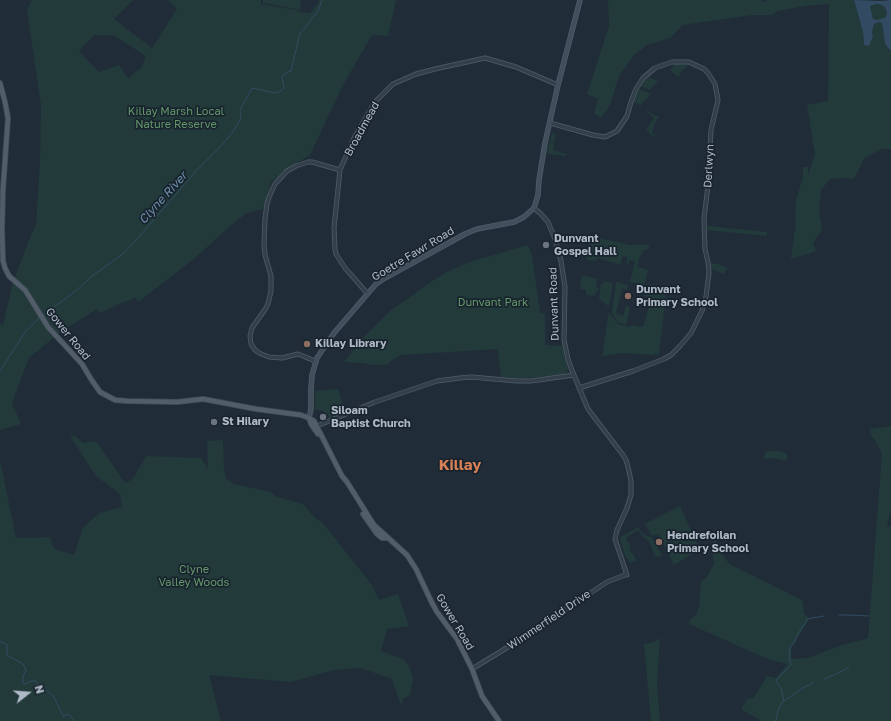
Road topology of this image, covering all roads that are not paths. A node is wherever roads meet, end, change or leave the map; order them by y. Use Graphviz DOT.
graph roads {
  1 [pos="580,0"];
  2 [pos="0,84"];
  3 [pos="558,85"];
  4 [pos="550,124"];
  5 [pos="340,170"];
  6 [pos="534,208"];
  7 [pos="367,293"];
  8 [pos="315,361"];
  9 [pos="574,375"];
  10 [pos="579,388"];
  11 [pos="309,418"];
  12 [pos="317,426"];
  13 [pos="329,452"];
  14 [pos="627,575"];
  15 [pos="472,669"];
  16 [pos="499,721"];
  1 -- 3 [label="main road"];
  2 -- 11 [label="main road, Gower Road"];
  3 -- 4 [label="main road"];
  3 -- 5 [label="street, Broadmead"];
  4 -- 6 [label="main road"];
  4 -- 10 [label="street, Derlwyn"];
  5 -- 7 [label="street, Broadmead"];
  5 -- 8 [label="street"];
  6 -- 7 [label="main road, Goetre Fawr Road"];
  6 -- 9 [label="street, Dunvant Road"];
  7 -- 8 [label="main road, Goetre Fawr Road"];
  8 -- 11 [label="main road, Goetre Fawr Road"];
  9 -- 10 [label="street, Dunvant Road"];
  9 -- 12 [label="street"];
  10 -- 14 [label="street, Dunvant Road"];
  11 -- 12 [label="main road, Gower Road"];
  11 -- 13 [label="main road, Gower Road"];
  12 -- 13 [label="main road, Gower Road"];
  13 -- 15 [label="main road, Gower Road"];
  14 -- 15 [label="street, Wimmerfield Drive"];
  15 -- 16 [label="main road, Gower Road"];
}
